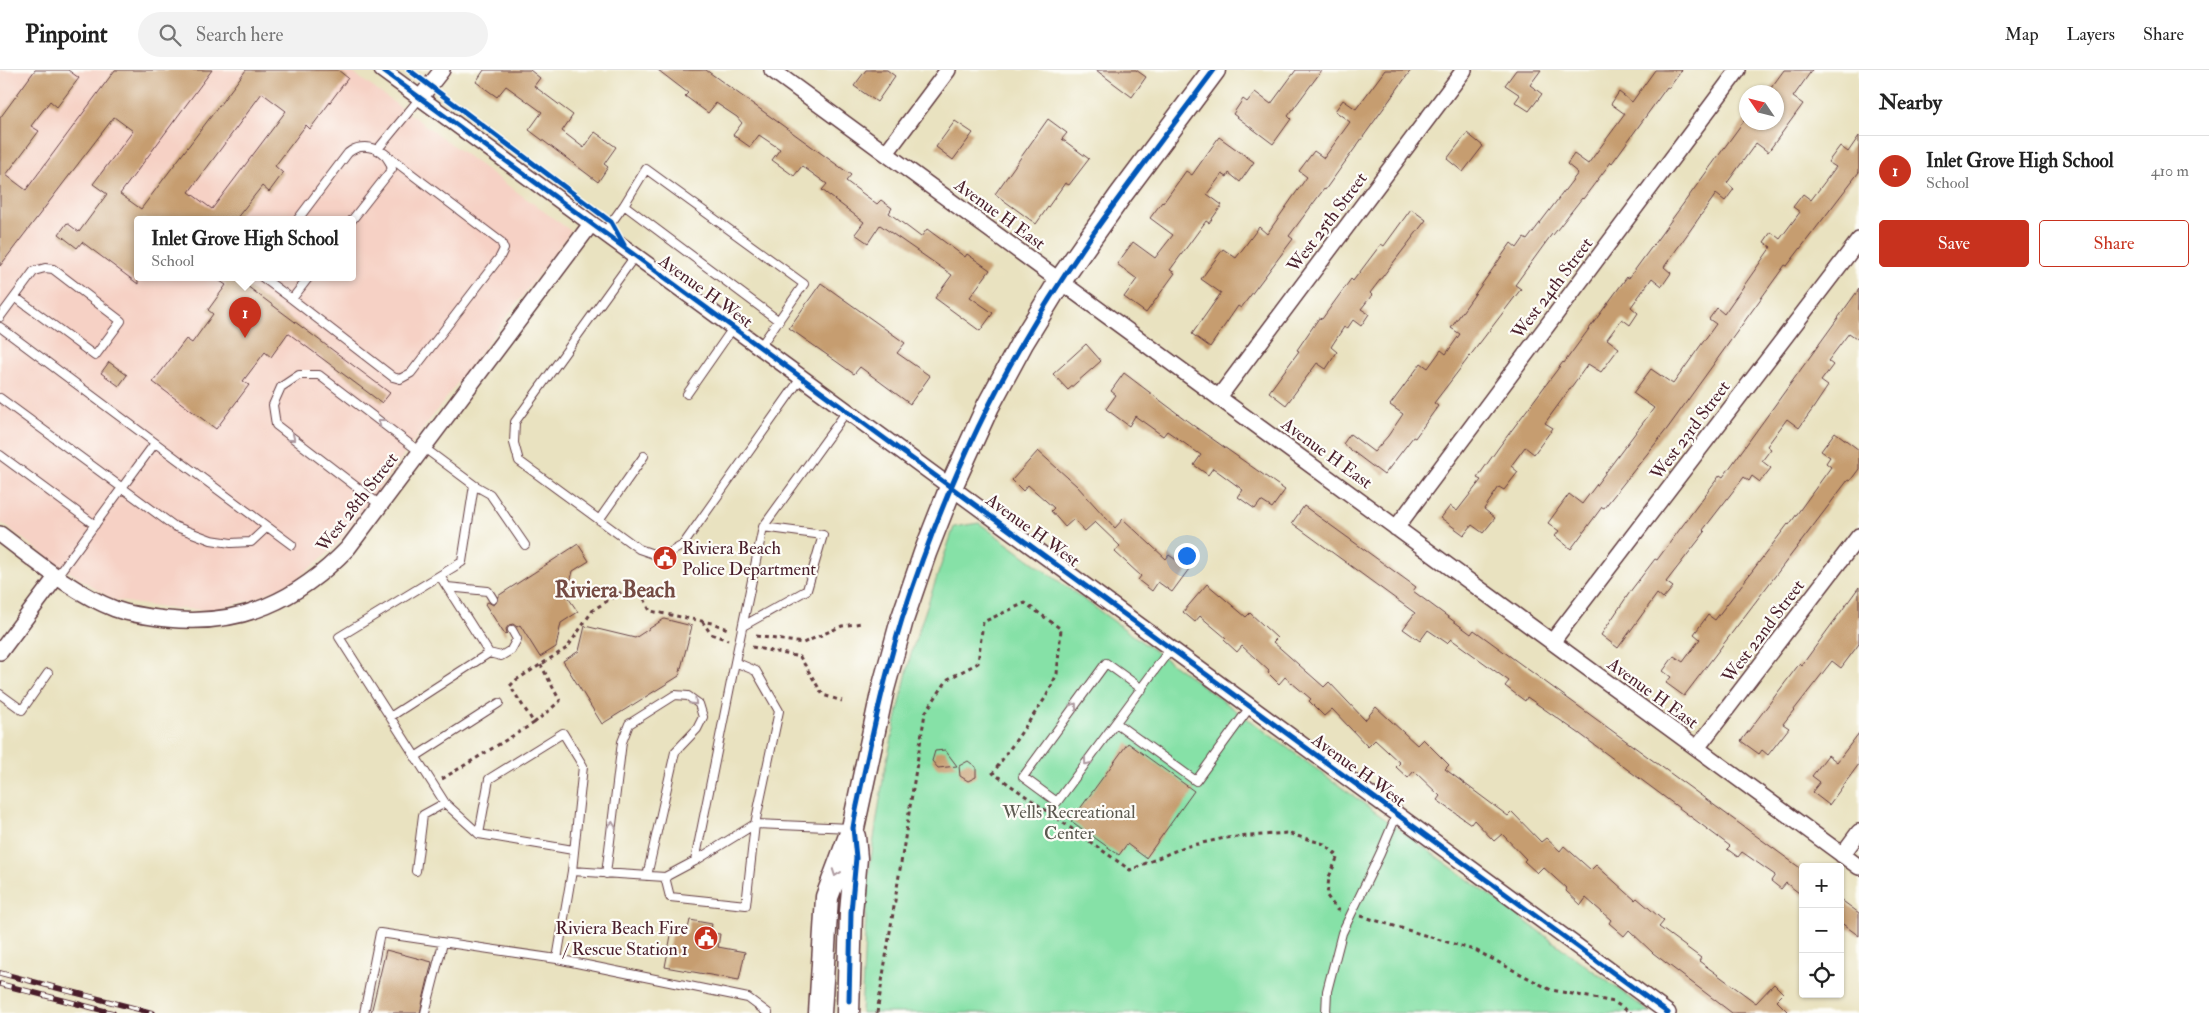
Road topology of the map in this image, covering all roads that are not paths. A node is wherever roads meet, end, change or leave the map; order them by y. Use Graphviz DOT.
graph roads {
  1 [pos="382,70"];
  2 [pos="442,70"];
  3 [pos="772,70"];
  4 [pos="948,70"];
  5 [pos="1214,70"];
  6 [pos="1464,70"];
  7 [pos="1738,70"];
  8 [pos="420,98"];
  9 [pos="381,151"];
  10 [pos="886,153"];
  11 [pos="624,205"];
  12 [pos="300,216"];
  13 [pos="355,216"];
  14 [pos="597,228"];
  15 [pos="1859,240"];
  16 [pos="635,256"];
  17 [pos="267,281"];
  18 [pos="306,281"];
  19 [pos="1060,281"];
  20 [pos="15,297"];
  21 [pos="292,299"];
  22 [pos="0,317"];
  23 [pos="779,321"];
  24 [pos="0,327"];
  25 [pos="733,328"];
  26 [pos="760,347"];
  27 [pos="801,378"];
  28 [pos="687,394"];
  29 [pos="1219,397"];
  30 [pos="0,398"];
  31 [pos="847,411"];
  32 [pos="155,443"];
  33 [pos="421,450"];
  34 [pos="0,455"];
  35 [pos="644,456"];
  36 [pos="474,485"];
  37 [pos="123,487"];
  38 [pos="951,487"];
  39 [pos="380,505"];
  40 [pos="599,520"];
  41 [pos="95,525"];
  42 [pos="764,527"];
  43 [pos="267,528"];
  44 [pos="1396,528"];
  45 [pos="0,534"];
  46 [pos="1859,536"];
  47 [pos="524,545"];
  48 [pos="292,546"];
  49 [pos="57,576"];
  50 [pos="440,576"];
  51 [pos="447,587"];
  52 [pos="493,599"];
  53 [pos="742,626"];
  54 [pos="512,630"];
  55 [pos="1552,642"];
  56 [pos="1172,648"];
  57 [pos="0,652"];
  58 [pos="489,653"];
  59 [pos="736,662"];
  60 [pos="48,673"];
  61 [pos="1142,689"];
  62 [pos="0,694"];
  63 [pos="500,703"];
  64 [pos="1250,707"];
  65 [pos="390,717"];
  66 [pos="1116,723"];
  67 [pos="1697,748"];
  68 [pos="416,757"];
  69 [pos="445,803"];
  70 [pos="1397,814"];
  71 [pos="755,824"];
  72 [pos="852,828"];
  73 [pos="1859,832"];
  74 [pos="479,834"];
  75 [pos="573,850"];
  76 [pos="1842,855"];
  77 [pos="695,861"];
  78 [pos="1859,867"];
  79 [pos="416,871"];
  80 [pos="572,871"];
  81 [pos="606,874"];
  82 [pos="647,876"];
  83 [pos="666,877"];
  84 [pos="444,943"];
  85 [pos="558,959"];
  86 [pos="364,1013"];
  87 [pos="425,1013"];
  88 [pos="768,1013"];
  89 [pos="820,1013"];
  90 [pos="848,1013"];
  91 [pos="1326,1013"];
  92 [pos="1668,1013"];
  1 -- 8 [label="street, Avenue H West"];
  2 -- 8 [label="street"];
  3 -- 10 [label="street, Avenue H East"];
  4 -- 10 [label="street"];
  5 -- 19 [label="main road"];
  6 -- 29 [label="street, West 25th Street"];
  7 -- 44 [label="street, West 24th Street"];
  8 -- 9 [label="lane"];
  8 -- 14 [label="street, Avenue H West"];
  9 -- 12 [label="lane"];
  9 -- 13 [label="lane"];
  9 -- 21 [label="lane"];
  10 -- 19 [label="street, Avenue H East"];
  11 -- 14 [label="lane"];
  11 -- 23 [label="lane"];
  11 -- 23 [label="lane"];
  14 -- 16 [label="street, Avenue H West"];
  14 -- 33 [label="street, West 28th Street"];
  15 -- 55 [label="street, West 23rd Street"];
  16 -- 25 [label="street, Avenue H West"];
  16 -- 40 [label="lane"];
  17 -- 21 [label="lane"];
  18 -- 21 [label="lane"];
  19 -- 29 [label="street, Avenue H East"];
  19 -- 38 [label="main road"];
  20 -- 20 [label="lane"];
  20 -- 22 [label="lane"];
  23 -- 26 [label="lane"];
  24 -- 32 [label="lane"];
  25 -- 26 [label="street, Avenue H West"];
  25 -- 28 [label="lane"];
  26 -- 27 [label="street, Avenue H West"];
  27 -- 31 [label="street, Avenue H West"];
  27 -- 40 [label="lane"];
  29 -- 44 [label="street, Avenue H East"];
  30 -- 37 [label="lane"];
  31 -- 38 [label="street, Avenue H West"];
  31 -- 42 [label="lane"];
  32 -- 37 [label="lane"];
  32 -- 43 [label="lane"];
  33 -- 36 [label="lane"];
  33 -- 39 [label="street, West 28th Street"];
  33 -- 39 [label="lane, one-way"];
  34 -- 41 [label="lane"];
  35 -- 40 [label="lane"];
  36 -- 47 [label="lane"];
  36 -- 50 [label="lane"];
  37 -- 41 [label="lane"];
  37 -- 43 [label="lane"];
  38 -- 56 [label="street, Avenue H West"];
  38 -- 72 [label="main road"];
  39 -- 49 [label="street, West 28th Street"];
  41 -- 49 [label="lane"];
  42 -- 53 [label="lane"];
  42 -- 53 [label="lane"];
  43 -- 48 [label="lane"];
  44 -- 55 [label="street, Avenue H East"];
  45 -- 49 [label="street, West 28th Street"];
  46 -- 67 [label="street, West 22nd Street"];
  49 -- 57 [label="street"];
  50 -- 51 [label="lane"];
  50 -- 65 [label="lane"];
  51 -- 52 [label="lane"];
  51 -- 58 [label="lane"];
  53 -- 59 [label="lane"];
  54 -- 58 [label="lane"];
  55 -- 67 [label="street, Avenue H East"];
  56 -- 61 [label="lane"];
  56 -- 64 [label="street, Avenue H West"];
  58 -- 65 [label="lane"];
  59 -- 71 [label="lane"];
  59 -- 77 [label="lane"];
  60 -- 62 [label="lane"];
  61 -- 66 [label="lane"];
  66 -- 61 [label="lane, one-way"];
  63 -- 68 [label="lane"];
  64 -- 66 [label="lane"];
  64 -- 70 [label="street, Avenue H West"];
  65 -- 68 [label="lane"];
  67 -- 76 [label="street, Avenue H East"];
  68 -- 69 [label="lane"];
  69 -- 74 [label="lane"];
  69 -- 79 [label="lane"];
  70 -- 91 [label="lane"];
  70 -- 92 [label="street, Avenue H West"];
  71 -- 72 [label="lane"];
  71 -- 77 [label="lane"];
  71 -- 83 [label="lane"];
  72 -- 89 [label="main road, one-way"];
  72 -- 90 [label="main road"];
  73 -- 76 [label="street"];
  74 -- 75 [label="lane"];
  74 -- 75 [label="lane"];
  75 -- 80 [label="lane"];
  76 -- 78 [label="street, Avenue H East"];
  77 -- 83 [label="lane"];
  80 -- 81 [label="lane"];
  80 -- 85 [label="lane"];
  81 -- 82 [label="lane"];
  81 -- 82 [label="lane, one-way"];
  82 -- 83 [label="lane"];
  84 -- 85 [label="lane"];
  84 -- 86 [label="lane"];
  84 -- 87 [label="lane"];
  85 -- 88 [label="lane"];
}
